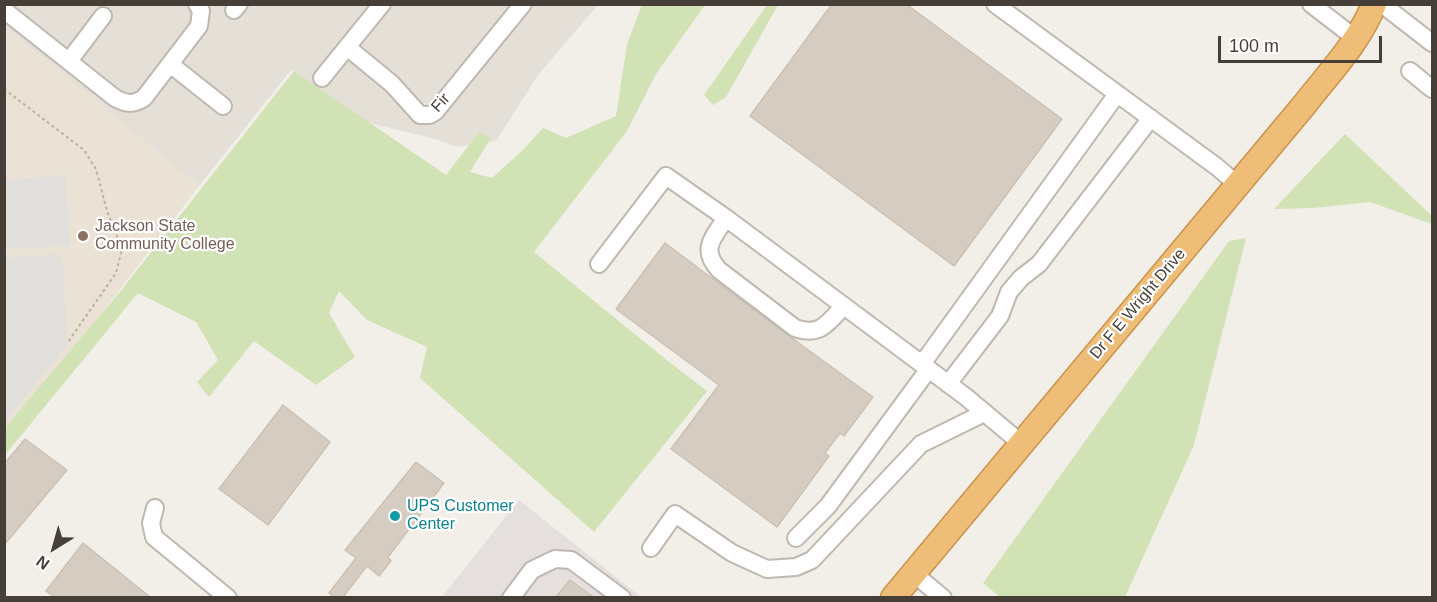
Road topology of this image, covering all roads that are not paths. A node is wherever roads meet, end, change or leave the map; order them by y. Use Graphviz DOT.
graph roads {
  1 [pos="197,4"];
  2 [pos="382,4"];
  3 [pos="522,4"];
  4 [pos="995,4"];
  5 [pos="1311,4"];
  6 [pos="1377,8"];
  7 [pos="4,10"];
  8 [pos="103,16"];
  9 [pos="1355,38"];
  10 [pos="1432,43"];
  11 [pos="347,47"];
  12 [pos="69,61"];
  13 [pos="170,64"];
  14 [pos="1410,71"];
  15 [pos="322,78"];
  16 [pos="1432,89"];
  17 [pos="1117,94"];
  18 [pos="223,106"];
  19 [pos="1151,118"];
  20 [pos="1238,185"];
  21 [pos="726,218"];
  22 [pos="599,264"];
  23 [pos="844,306"];
  24 [pos="925,367"];
  25 [pos="948,384"];
  26 [pos="984,413"];
  27 [pos="1022,444"];
  28 [pos="154,508"];
  29 [pos="796,538"];
  30 [pos="651,548"];
  31 [pos="913,573"];
  32 [pos="228,597"];
  33 [pos="511,597"];
  34 [pos="622,597"];
  35 [pos="893,597"];
  36 [pos="943,597"];
  1 -- 13 [label="street"];
  2 -- 11 [label="street"];
  3 -- 11 [label="street, Fir"];
  4 -- 17 [label="street"];
  5 -- 9 [label="street"];
  6 -- 9 [label="highway, Dr F E Wright Drive"];
  6 -- 10 [label="street"];
  7 -- 12 [label="street"];
  8 -- 12 [label="street"];
  9 -- 20 [label="highway, Dr F E Wright Drive"];
  11 -- 15 [label="street"];
  12 -- 13 [label="street"];
  13 -- 18 [label="street"];
  14 -- 16 [label="street"];
  17 -- 19 [label="street"];
  17 -- 24 [label="street"];
  19 -- 20 [label="street"];
  19 -- 25 [label="street"];
  20 -- 27 [label="highway, Dr F E Wright Drive"];
  21 -- 22 [label="street"];
  21 -- 23 [label="street"];
  21 -- 23 [label="street"];
  23 -- 24 [label="street"];
  24 -- 25 [label="street"];
  24 -- 29 [label="street"];
  25 -- 26 [label="street"];
  26 -- 27 [label="street"];
  26 -- 30 [label="street"];
  27 -- 31 [label="highway, Dr F E Wright Drive"];
  28 -- 32 [label="street"];
  31 -- 35 [label="highway, Dr F E Wright Drive"];
  31 -- 36 [label="street"];
  33 -- 34 [label="street"];
}
